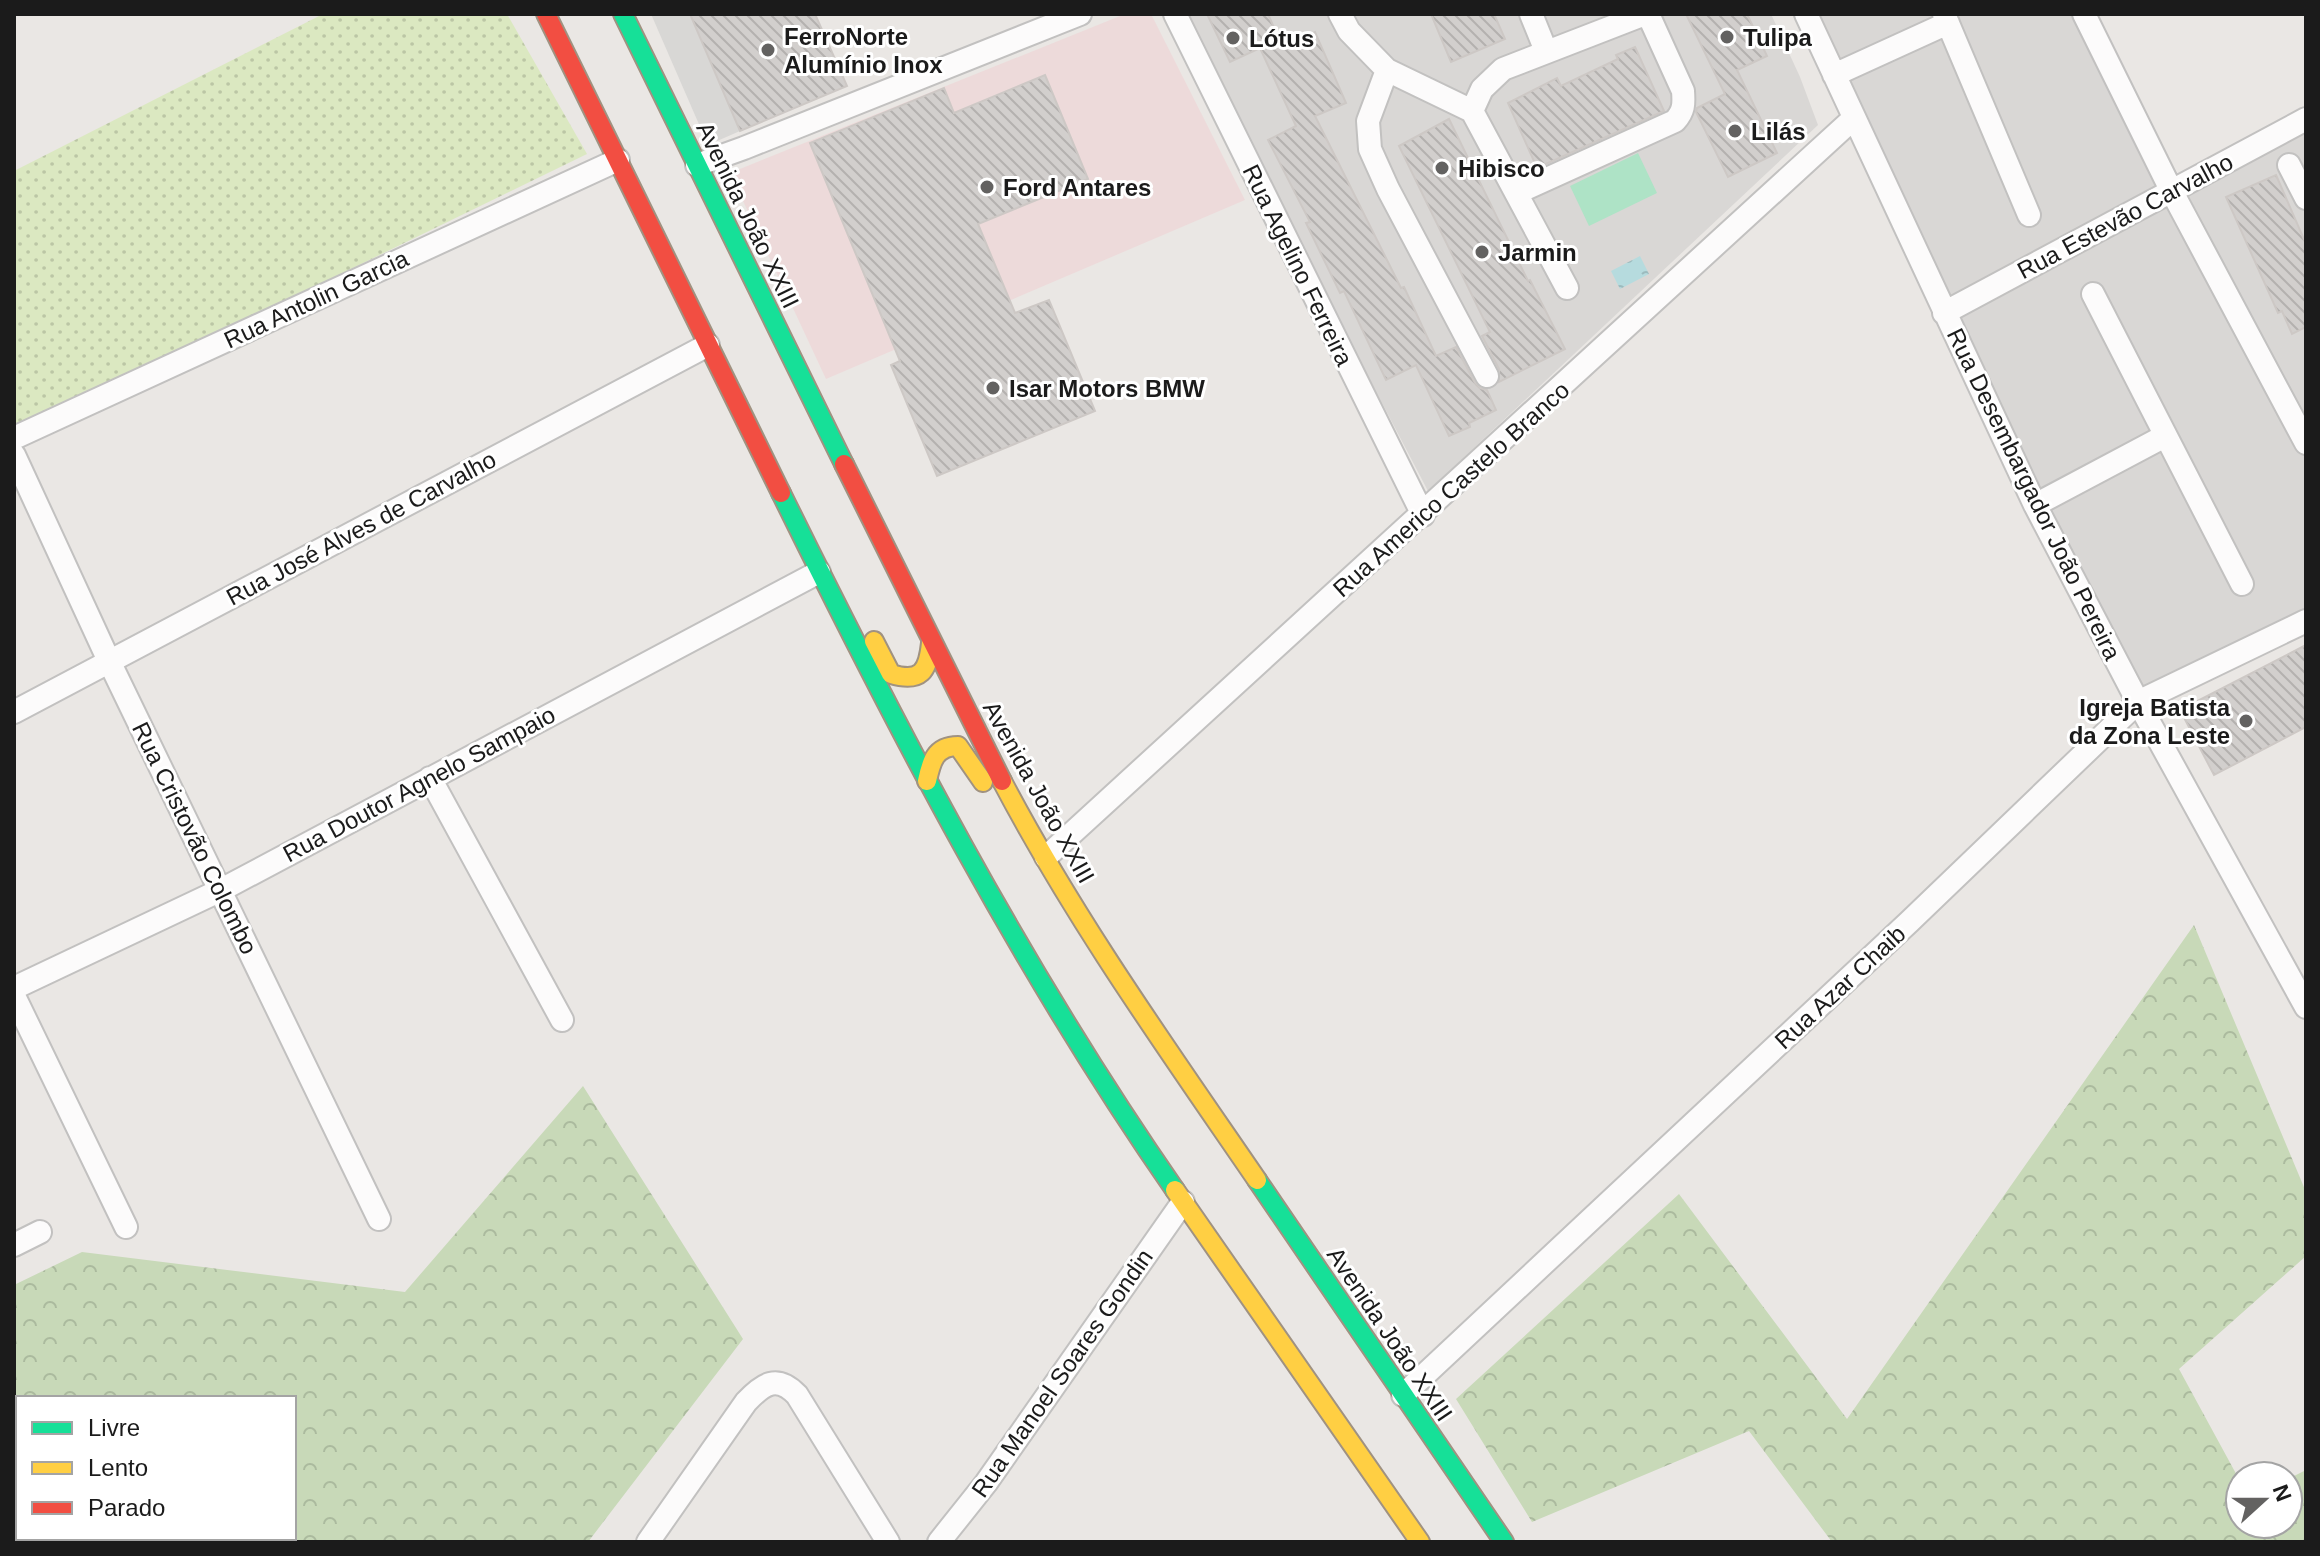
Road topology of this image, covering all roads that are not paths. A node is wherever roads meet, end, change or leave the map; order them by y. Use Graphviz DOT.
graph roads {
  1 [pos="546,14"];
  2 [pos="623,14"];
  3 [pos="1080,14"];
  4 [pos="1175,14"];
  5 [pos="1340,14"];
  6 [pos="1531,14"];
  7 [pos="1647,14"];
  8 [pos="1806,14"];
  9 [pos="2084,14"];
  10 [pos="1946,18"];
  11 [pos="1546,51"];
  12 [pos="1387,70"];
  13 [pos="1834,75"];
  14 [pos="1472,111"];
  15 [pos="1854,118"];
  16 [pos="2306,119"];
  17 [pos="618,160"];
  18 [pos="697,165"];
  19 [pos="2289,165"];
  20 [pos="2171,190"];
  21 [pos="1516,193"];
  22 [pos="2306,198"];
  23 [pos="2029,215"];
  24 [pos="1567,288"];
  25 [pos="2093,294"];
  26 [pos="1944,313"];
  27 [pos="708,345"];
  28 [pos="1487,376"];
  29 [pos="2165,436"];
  30 [pos="14,438"];
  31 [pos="2306,443"];
  32 [pos="14,455"];
  33 [pos="2035,505"];
  34 [pos="1423,515"];
  35 [pos="819,572"];
  36 [pos="2242,584"];
  37 [pos="2306,621"];
  38 [pos="931,643"];
  39 [pos="109,661"];
  40 [pos="2138,702"];
  41 [pos="14,712"];
  42 [pos="430,778"];
  43 [pos="927,781"];
  44 [pos="1040,848"];
  45 [pos="221,890"];
  46 [pos="14,988"];
  47 [pos="14,996"];
  48 [pos="2306,1007"];
  49 [pos="562,1020"];
  50 [pos="1183,1202"];
  51 [pos="379,1219"];
  52 [pos="126,1227"];
  53 [pos="40,1232"];
  54 [pos="14,1245"];
  55 [pos="1403,1395"];
  56 [pos="648,1542"];
  57 [pos="888,1542"];
  58 [pos="939,1542"];
  59 [pos="1420,1542"];
  60 [pos="1504,1542"];
  1 -- 17 [label="main road"];
  2 -- 18 [label="main road, Avenida João XXIII"];
  3 -- 18 [label="street"];
  4 -- 34 [label="street, Rua Agelino Ferreira"];
  5 -- 12 [label="street"];
  6 -- 11 [label="street"];
  7 -- 11 [label="street"];
  7 -- 21 [label="street"];
  8 -- 13 [label="street, Rua Desembargador João Pereira"];
  9 -- 20 [label="street"];
  10 -- 13 [label="street"];
  10 -- 23 [label="street"];
  11 -- 14 [label="street"];
  12 -- 14 [label="street"];
  12 -- 28 [label="street"];
  13 -- 15 [label="street, Rua Desembargador João Pereira"];
  14 -- 21 [label="street"];
  15 -- 26 [label="street, Rua Desembargador João Pereira"];
  15 -- 34 [label="street, Rua Americo Castelo Branco"];
  16 -- 20 [label="street, Rua Estevão Carvalho"];
  17 -- 27 [label="main road"];
  17 -- 30 [label="street, Rua Antolin Garcia"];
  18 -- 38 [label="main road, Avenida João XXIII"];
  19 -- 22 [label="street"];
  20 -- 26 [label="street, Rua Estevão Carvalho"];
  20 -- 31 [label="street"];
  21 -- 24 [label="street"];
  25 -- 29 [label="street"];
  26 -- 33 [label="street, Rua Desembargador João Pereira"];
  27 -- 35 [label="main road"];
  27 -- 39 [label="street, Rua José Alves de Carvalho"];
  29 -- 33 [label="street"];
  29 -- 36 [label="street"];
  32 -- 39 [label="street, Rua Cristovão Colombo"];
  33 -- 40 [label="street, Rua Desembargador João Pereira"];
  34 -- 44 [label="street, Rua Americo Castelo Branco"];
  35 -- 38 [label="main road"];
  35 -- 42 [label="street, Rua Doutor Agnelo Sampaio"];
  35 -- 43 [label="main road"];
  37 -- 40 [label="street, Rua Azar Chaib"];
  38 -- 44 [label="main road, Avenida João XXIII"];
  39 -- 41 [label="street, Rua José Alves de Carvalho"];
  39 -- 45 [label="street, Rua Cristovão Colombo"];
  40 -- 48 [label="street, Rua Desembargador João Pereira"];
  40 -- 55 [label="street, Rua Azar Chaib"];
  42 -- 45 [label="street, Rua Doutor Agnelo Sampaio"];
  42 -- 49 [label="street"];
  43 -- 44 [label="main road"];
  43 -- 50 [label="main road"];
  44 -- 55 [label="main road, Avenida João XXIII"];
  45 -- 46 [label="street, Rua Doutor Agnelo Sampaio"];
  45 -- 51 [label="street, Rua Cristovão Colombo"];
  47 -- 52 [label="street"];
  50 -- 58 [label="street, Rua Manoel Soares Gondin"];
  50 -- 59 [label="main road"];
  53 -- 54 [label="street"];
  55 -- 60 [label="main road, Avenida João XXIII"];
  56 -- 57 [label="street"];
}
